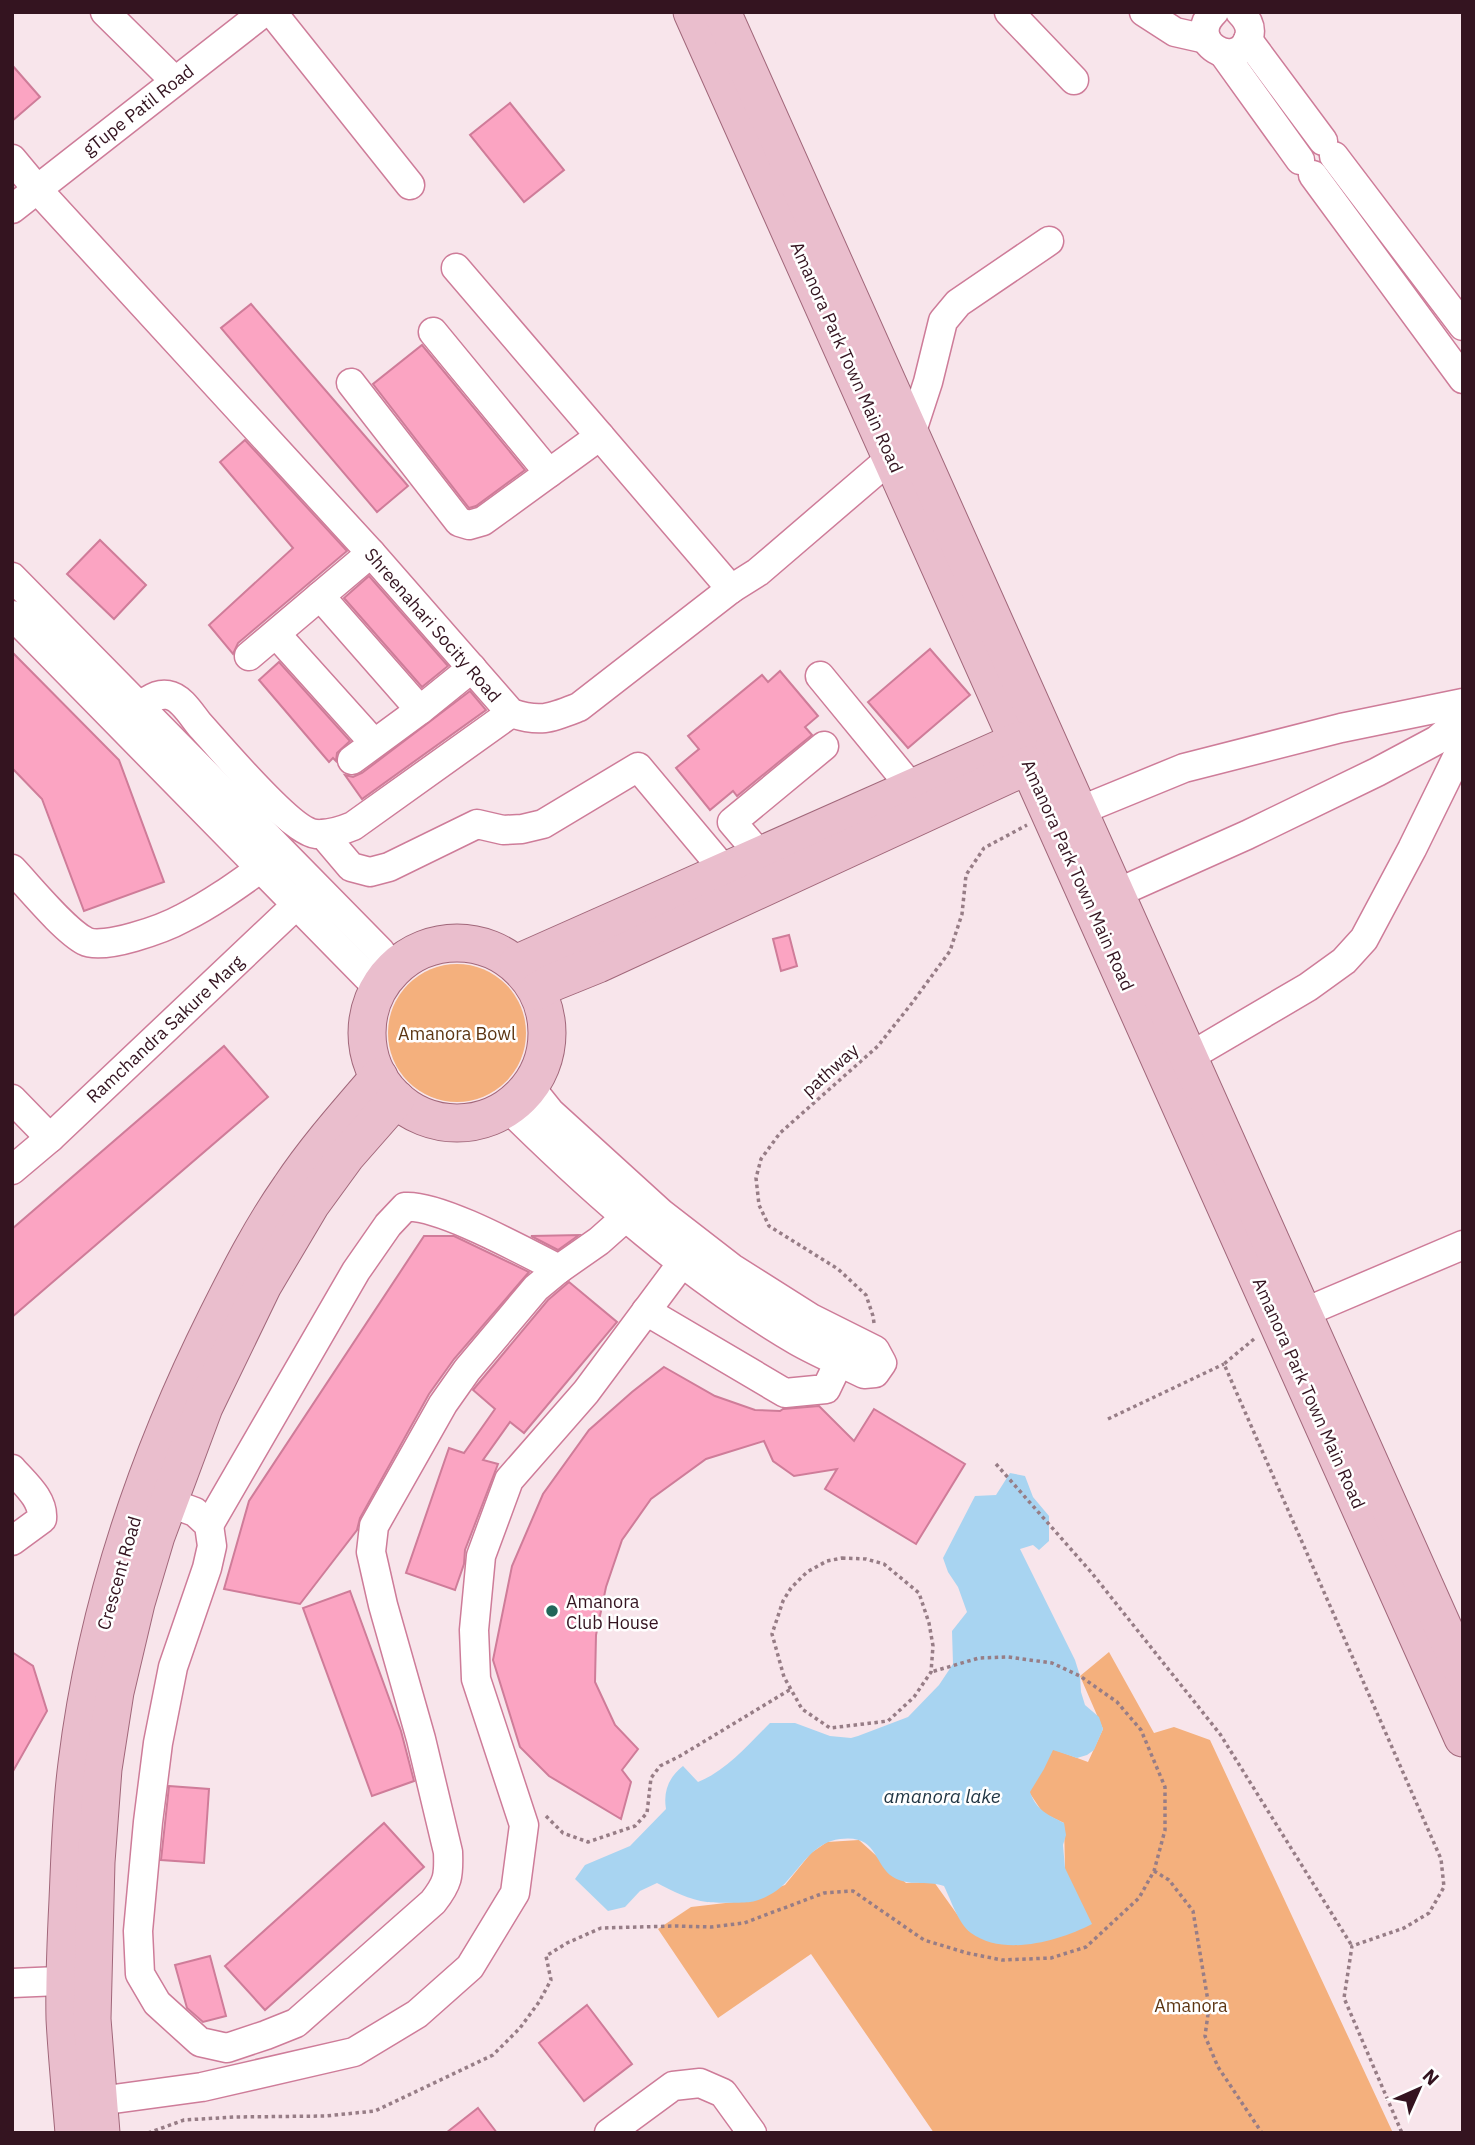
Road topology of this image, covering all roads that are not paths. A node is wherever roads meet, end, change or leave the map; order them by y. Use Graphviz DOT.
graph roads {
  1 [pos="105,12"];
  2 [pos="264,12"];
  3 [pos="272,12"];
  4 [pos="692,12"];
  5 [pos="722,12"];
  6 [pos="1009,12"];
  7 [pos="1144,12"];
  8 [pos="1249,28"];
  9 [pos="1220,44"];
  10 [pos="175,80"];
  11 [pos="1074,80"];
  12 [pos="1326,144"];
  13 [pos="12,159"];
  14 [pos="1303,163"];
  15 [pos="410,185"];
  16 [pos="37,189"];
  17 [pos="12,209"];
  18 [pos="1049,241"];
  19 [pos="456,268"];
  20 [pos="1463,326"];
  21 [pos="433,332"];
  22 [pos="1463,379"];
  23 [pos="351,383"];
  24 [pos="600,436"];
  25 [pos="901,446"];
  26 [pos="549,473"];
  27 [pos="371,553"];
  28 [pos="12,577"];
  29 [pos="731,589"];
  30 [pos="320,596"];
  31 [pos="12,615"];
  32 [pos="276,634"];
  33 [pos="249,656"];
  34 [pos="471,668"];
  35 [pos="820,676"];
  36 [pos="1463,703"];
  37 [pos="420,710"];
  38 [pos="511,713"];
  39 [pos="131,717"];
  40 [pos="1463,718"];
  41 [pos="1463,745"];
  42 [pos="824,747"];
  43 [pos="1024,753"];
  44 [pos="250,778"];
  45 [pos="912,788"];
  46 [pos="219,806"];
  47 [pos="1065,812"];
  48 [pos="323,834"];
  49 [pos="760,855"];
  50 [pos="261,868"];
  51 [pos="12,869"];
  52 [pos="724,871"];
  53 [pos="306,895"];
  54 [pos="1104,899"];
  55 [pos="528,977"];
  56 [pos="385,979"];
  57 [pos="1189,1057"];
  58 [pos="388,1088"];
  59 [pos="519,1097"];
  60 [pos="12,1100"];
  61 [pos="50,1138"];
  62 [pos="12,1170"];
  63 [pos="626,1217"];
  64 [pos="1463,1245"];
  65 [pos="682,1263"];
  66 [pos="559,1269"];
  67 [pos="646,1311"];
  68 [pos="1290,1317"];
  69 [pos="839,1362"];
  70 [pos="12,1469"];
  71 [pos="168,1502"];
  72 [pos="209,1525"];
  73 [pos="12,1541"];
  74 [pos="1463,1672"];
  75 [pos="1463,1738"];
  76 [pos="79,1980"];
  77 [pos="12,1983"];
  78 [pos="100,2117"];
  79 [pos="74,2133"];
  80 [pos="609,2133"];
  81 [pos="752,2133"];
  1 -- 10 [label="street"];
  2 -- 10 [label="street, gTupe Patil Road"];
  3 -- 15 [label="street"];
  4 -- 25 [label="main road, Amanora Park Town Main Road"];
  5 -- 25 [label="main road, Amanora Park Town Main Road"];
  6 -- 11 [label="street"];
  7 -- 9 [label="street"];
  8 -- 9 [label="street"];
  8 -- 12 [label="street"];
  9 -- 14 [label="street"];
  10 -- 16 [label="street, gTupe Patil Road"];
  12 -- 14 [label="street"];
  12 -- 20 [label="street"];
  13 -- 16 [label="street, Shreenahari Socity Road"];
  14 -- 22 [label="street"];
  16 -- 17 [label="street, gTupe Patil Road"];
  16 -- 27 [label="street, Shreenahari Socity Road"];
  18 -- 25 [label="street"];
  19 -- 24 [label="street"];
  21 -- 26 [label="street"];
  23 -- 26 [label="street"];
  24 -- 26 [label="street"];
  24 -- 29 [label="street"];
  25 -- 29 [label="street, Shreenahari Socity Road"];
  25 -- 43 [label="main road, Amanora Park Town Main Road"];
  25 -- 47 [label="main road, Amanora Park Town Main Road"];
  27 -- 30 [label="street"];
  27 -- 34 [label="street, Shreenahari Socity Road"];
  28 -- 39 [label="street"];
  29 -- 38 [label="street, Shreenahari Socity Road"];
  30 -- 32 [label="street"];
  30 -- 37 [label="street"];
  31 -- 39 [label="street"];
  32 -- 33 [label="street"];
  32 -- 37 [label="street"];
  34 -- 37 [label="street"];
  34 -- 38 [label="street, Shreenahari Socity Road"];
  35 -- 45 [label="street"];
  36 -- 47 [label="street"];
  38 -- 48 [label="street"];
  39 -- 44 [label="street"];
  39 -- 46 [label="street"];
  40 -- 54 [label="street"];
  41 -- 57 [label="street"];
  42 -- 49 [label="street"];
  43 -- 45 [label="main road"];
  43 -- 47 [label="main road, Amanora Park Town Main Road"];
  43 -- 55 [label="main road"];
  44 -- 46 [label="street"];
  44 -- 48 [label="street"];
  45 -- 49 [label="main road"];
  46 -- 50 [label="street"];
  46 -- 53 [label="street"];
  47 -- 54 [label="main road, Amanora Park Town Main Road"];
  48 -- 52 [label="street"];
  49 -- 52 [label="main road"];
  50 -- 51 [label="street"];
  50 -- 53 [label="street"];
  52 -- 55 [label="main road"];
  53 -- 56 [label="street"];
  53 -- 61 [label="street, Ramchandra Sakure Marg"];
  54 -- 57 [label="main road, Amanora Park Town Main Road"];
  54 -- 68 [label="main road, Amanora Park Town Main Road"];
  55 -- 56 [label="main road"];
  55 -- 59 [label="main road"];
  56 -- 58 [label="main road"];
  57 -- 68 [label="main road, Amanora Park Town Main Road"];
  58 -- 59 [label="main road"];
  58 -- 71 [label="main road, Crescent Road"];
  58 -- 76 [label="main road, Crescent Road"];
  59 -- 63 [label="street"];
  59 -- 69 [label="street"];
  60 -- 61 [label="street"];
  61 -- 62 [label="street, Ramchandra Sakure Marg"];
  63 -- 65 [label="street"];
  63 -- 66 [label="street"];
  64 -- 68 [label="street"];
  65 -- 67 [label="street"];
  65 -- 69 [label="street"];
  66 -- 72 [label="street"];
  66 -- 72 [label="street"];
  67 -- 69 [label="street"];
  67 -- 78 [label="street"];
  68 -- 74 [label="main road, Amanora Park Town Main Road"];
  68 -- 75 [label="main road, Amanora Park Town Main Road"];
  70 -- 73 [label="street"];
  71 -- 72 [label="street"];
  71 -- 76 [label="main road, Crescent Road"];
  76 -- 77 [label="street"];
  76 -- 78 [label="main road, Crescent Road"];
  76 -- 79 [label="main road, Crescent Road"];
  80 -- 81 [label="street"];
}
